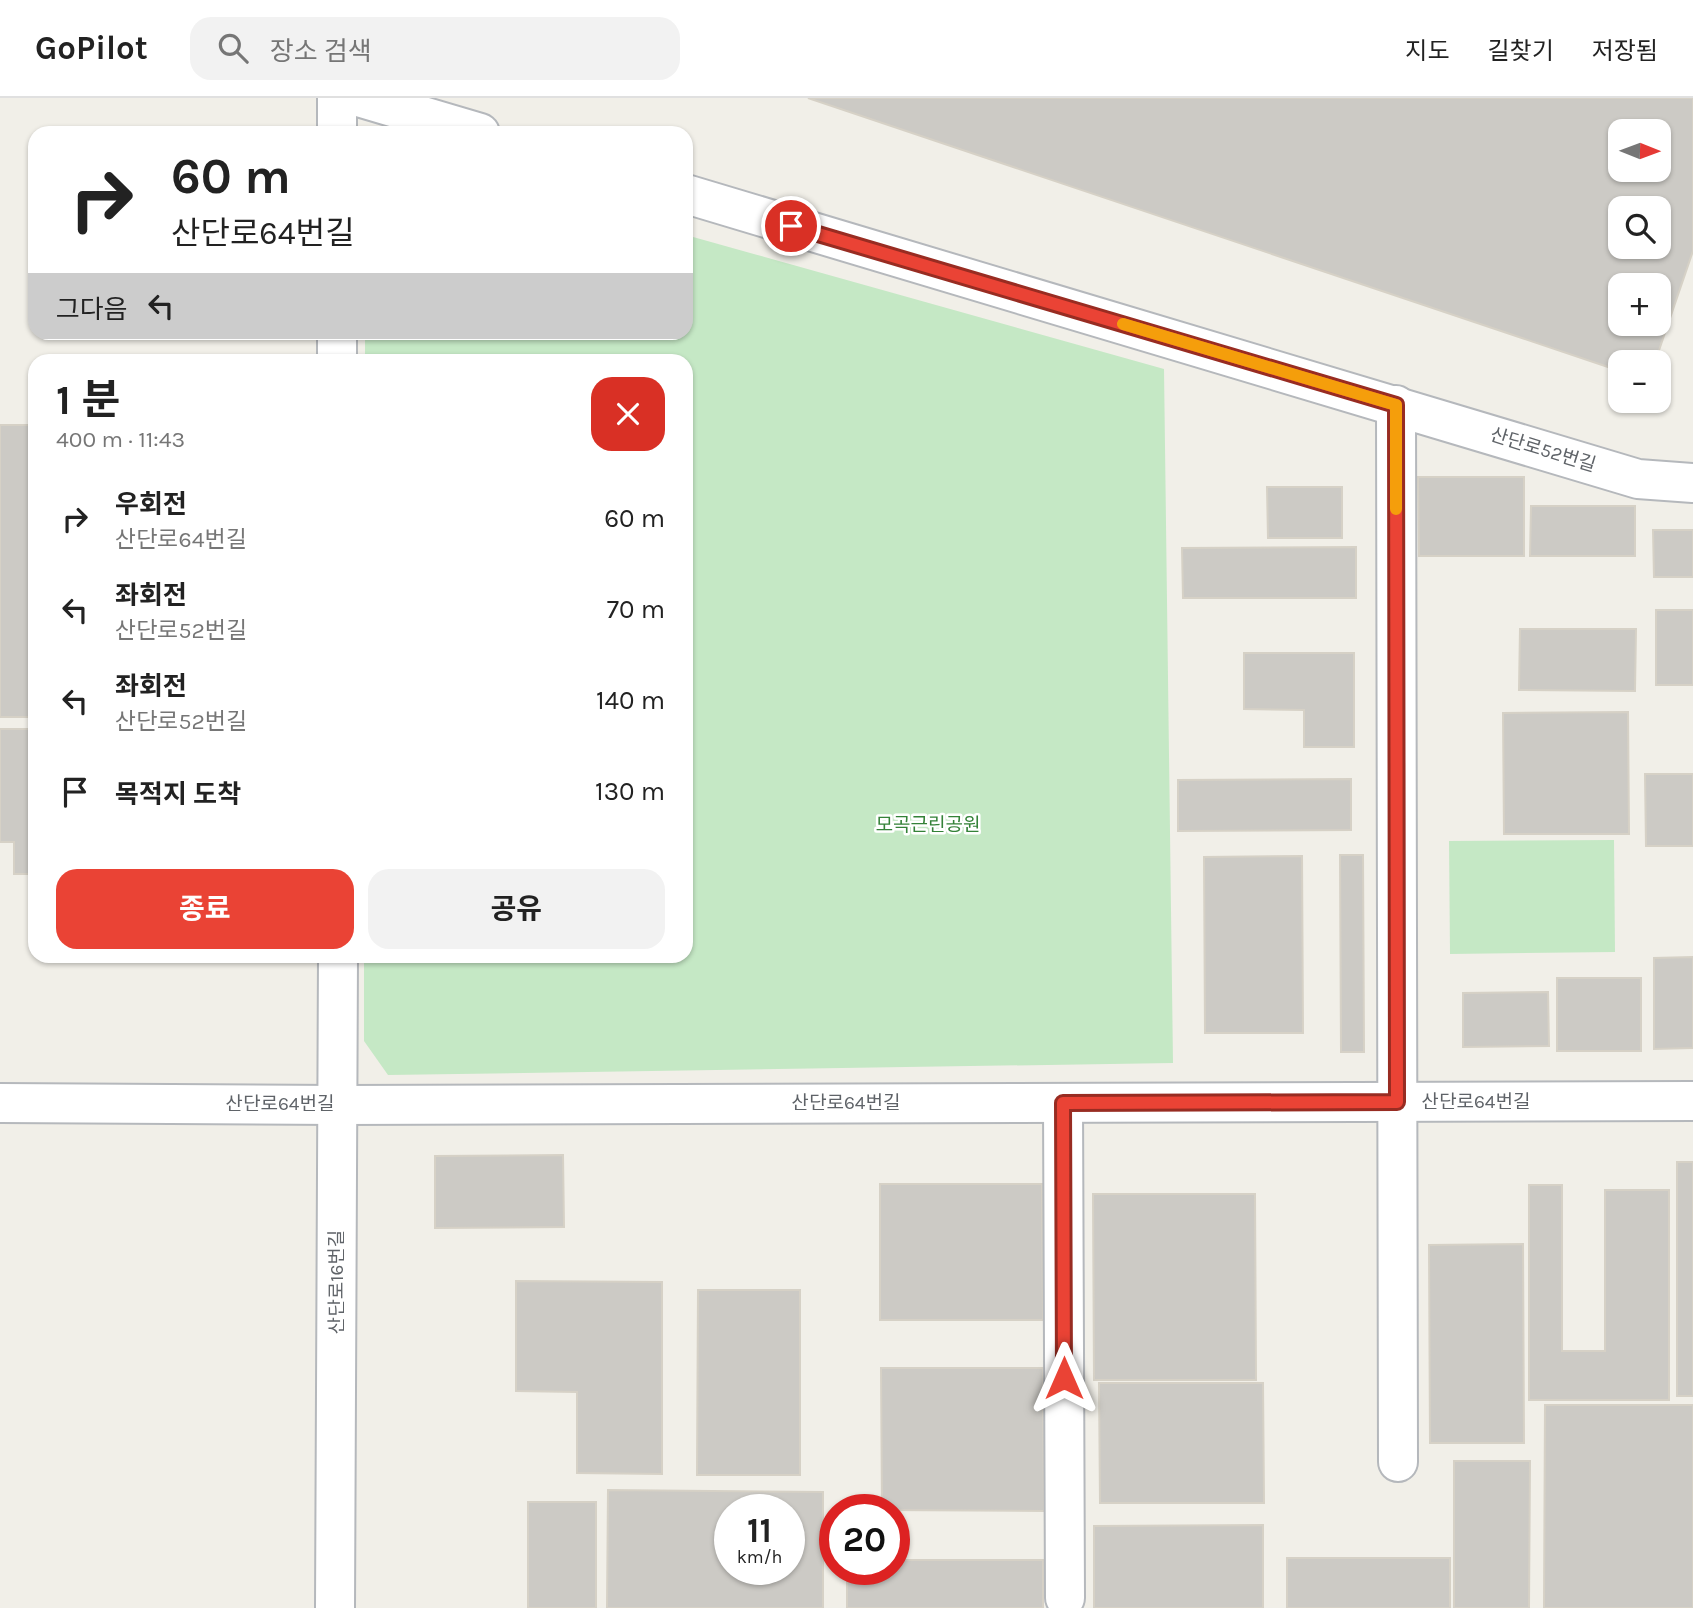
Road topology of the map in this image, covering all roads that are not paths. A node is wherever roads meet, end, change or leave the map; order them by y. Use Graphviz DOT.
graph roads {
  1 [pos="337,98"];
  2 [pos="362,98"];
  3 [pos="337,126"];
  4 [pos="456,126"];
  5 [pos="693,196"];
  6 [pos="1396,405"];
  7 [pos="1693,483"];
  8 [pos="338,963"];
  9 [pos="1693,1101"];
  10 [pos="1397,1102"];
  11 [pos="0,1103"];
  12 [pos="1063,1103"];
  13 [pos="338,1105"];
  14 [pos="1398,1462"];
  15 [pos="1065,1598"];
  16 [pos="335,1608"];
  1 -- 3 [label="street"];
  2 -- 4 [label="street"];
  5 -- 6 [label="street, 산단로52번길"];
  6 -- 7 [label="street, 산단로52번길"];
  6 -- 10 [label="street"];
  8 -- 13 [label="street, 산단로16번길"];
  9 -- 10 [label="street, 산단로64번길"];
  10 -- 12 [label="street, 산단로64번길"];
  10 -- 14 [label="street"];
  11 -- 13 [label="street, 산단로64번길"];
  12 -- 13 [label="street, 산단로64번길"];
  12 -- 15 [label="street"];
  13 -- 16 [label="street, 산단로16번길"];
}
